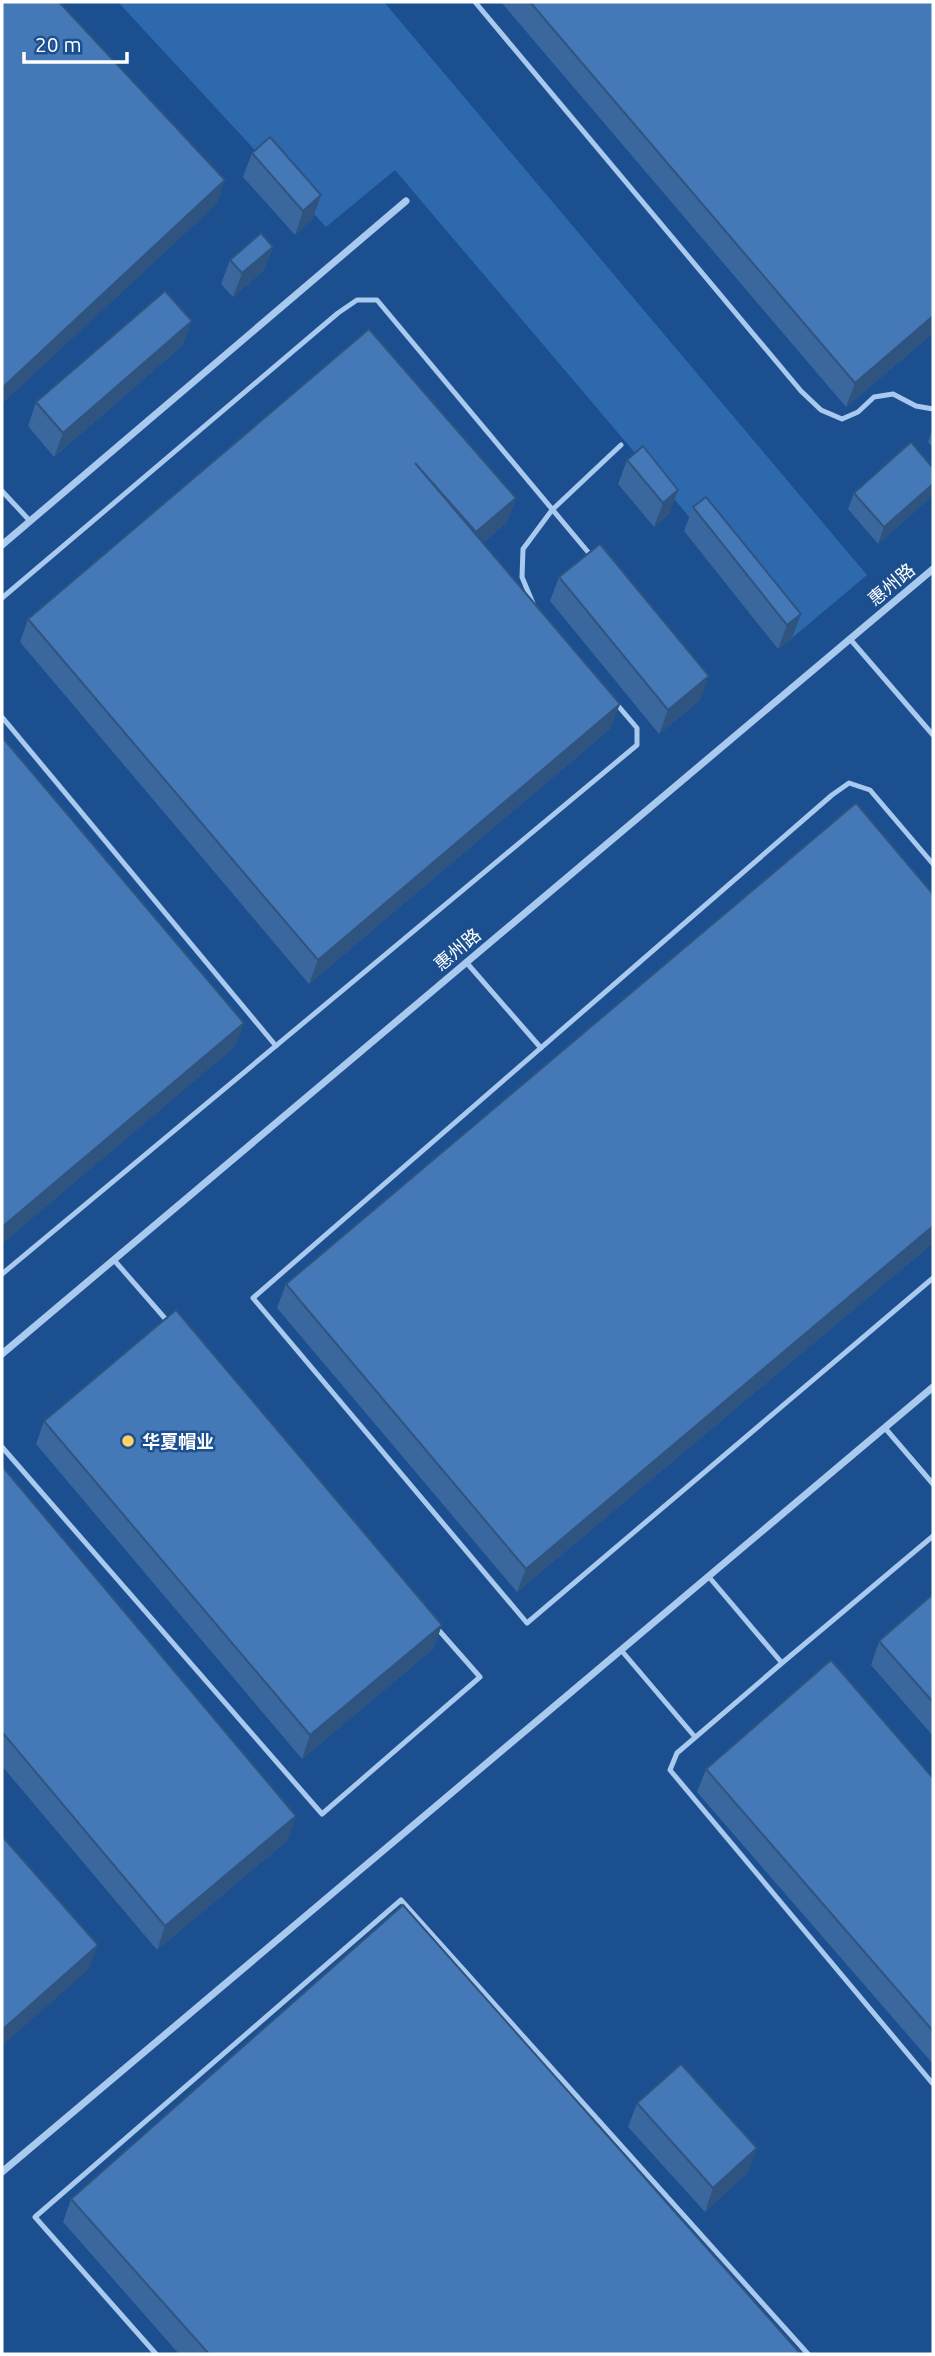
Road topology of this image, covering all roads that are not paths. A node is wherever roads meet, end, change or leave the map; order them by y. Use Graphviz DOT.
graph roads {
  1 [pos="475,2"];
  2 [pos="406,201"];
  3 [pos="933,409"];
  4 [pos="621,445"];
  5 [pos="2,491"];
  6 [pos="552,510"];
  7 [pos="30,521"];
  8 [pos="2,545"];
  9 [pos="595,560"];
  10 [pos="933,569"];
  11 [pos="2,598"];
  12 [pos="536,610"];
  13 [pos="850,639"];
  14 [pos="612,698"];
  15 [pos="2,717"];
  16 [pos="933,735"];
  17 [pos="933,864"];
  18 [pos="466,962"];
  19 [pos="276,1046"];
  20 [pos="541,1048"];
  21 [pos="114,1260"];
  22 [pos="2,1274"];
  23 [pos="933,1278"];
  24 [pos="171,1326"];
  25 [pos="2,1354"];
  26 [pos="933,1387"];
  27 [pos="885,1428"];
  28 [pos="2,1447"];
  29 [pos="933,1484"];
  30 [pos="933,1536"];
  31 [pos="709,1577"];
  32 [pos="435,1626"];
  33 [pos="621,1650"];
  34 [pos="782,1663"];
  35 [pos="695,1737"];
  36 [pos="933,2084"];
  37 [pos="2,2172"];
  38 [pos="156,2354"];
  39 [pos="808,2354"];
  1 -- 3 [label="lane"];
  2 -- 7 [label="street"];
  4 -- 6 [label="lane"];
  5 -- 7 [label="lane"];
  6 -- 9 [label="lane"];
  6 -- 11 [label="lane"];
  6 -- 12 [label="lane"];
  7 -- 8 [label="street"];
  10 -- 13 [label="street, 惠州路"];
  13 -- 16 [label="lane"];
  13 -- 18 [label="street, 惠州路"];
  14 -- 19 [label="lane"];
  15 -- 19 [label="lane"];
  17 -- 20 [label="lane"];
  18 -- 20 [label="lane"];
  18 -- 21 [label="street, 惠州路"];
  19 -- 22 [label="lane"];
  20 -- 23 [label="lane"];
  21 -- 24 [label="lane"];
  21 -- 25 [label="street, 惠州路"];
  26 -- 27 [label="street"];
  27 -- 29 [label="lane"];
  27 -- 31 [label="street"];
  28 -- 32 [label="lane"];
  30 -- 34 [label="lane"];
  31 -- 33 [label="street"];
  31 -- 34 [label="lane"];
  33 -- 35 [label="lane"];
  33 -- 37 [label="street"];
  34 -- 35 [label="lane"];
  35 -- 36 [label="lane"];
  38 -- 39 [label="lane"];
}
